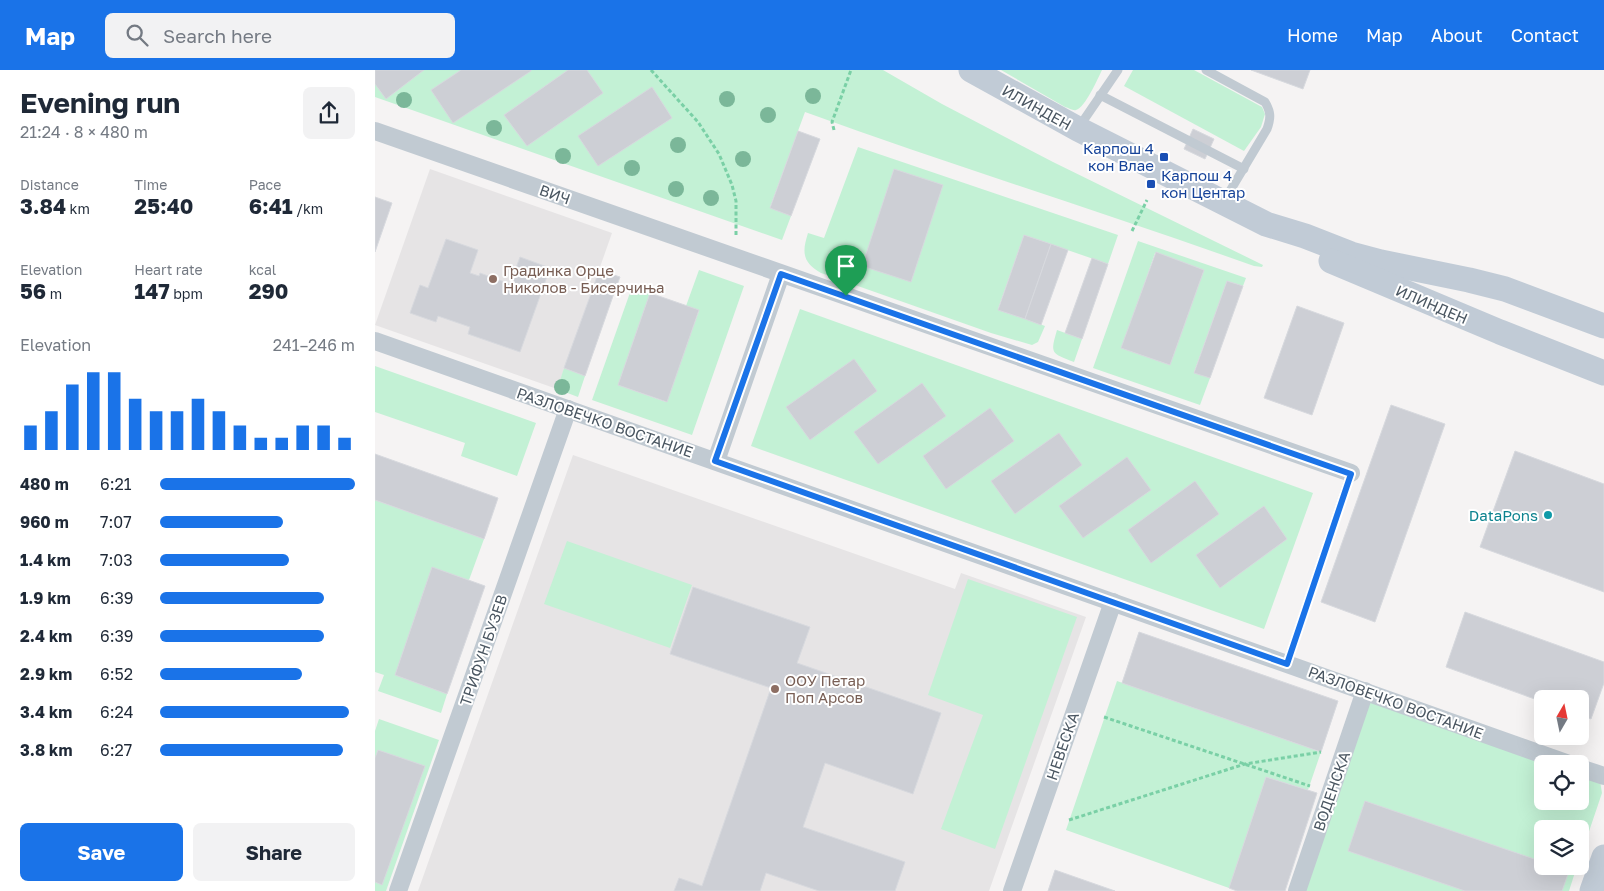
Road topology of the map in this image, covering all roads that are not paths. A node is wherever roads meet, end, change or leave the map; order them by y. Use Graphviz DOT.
graph roads {
  1 [pos="971,70"];
  2 [pos="1118,70"];
  3 [pos="1206,70"];
  4 [pos="1101,95"];
  5 [pos="1078,129"];
  6 [pos="375,130"];
  7 [pos="1244,169"];
  8 [pos="1223,204"];
  9 [pos="1266,224"];
  10 [pos="781,274"];
  11 [pos="1604,326"];
  12 [pos="375,341"];
  13 [pos="1604,372"];
  14 [pos="568,409"];
  15 [pos="715,461"];
  16 [pos="1351,474"];
  17 [pos="1113,602"];
  18 [pos="1287,664"];
  19 [pos="1365,691"];
  20 [pos="1544,755"];
  21 [pos="1589,771"];
  22 [pos="1604,776"];
  23 [pos="1604,857"];
  24 [pos="398,891"];
  25 [pos="1012,891"];
  26 [pos="1297,891"];
  27 [pos="1592,891"];
  1 -- 5 [label="street, ИЛИНДЕН"];
  2 -- 4 [label="lane"];
  3 -- 7 [label="lane"];
  4 -- 5 [label="lane"];
  4 -- 7 [label="lane"];
  5 -- 8 [label="street, ИЛИНДЕН"];
  6 -- 10 [label="street, ВИЧ"];
  7 -- 8 [label="lane"];
  8 -- 9 [label="street, ИЛИНДЕН"];
  9 -- 11 [label="street, ИЛИНДЕН"];
  9 -- 13 [label="street, ИЛИНДЕН"];
  10 -- 15 [label="street"];
  10 -- 16 [label="street, ВИЧ"];
  12 -- 14 [label="street, РАЗЛОВЕЧКО ВОСТАНИЕ"];
  14 -- 15 [label="street, РАЗЛОВЕЧКО ВОСТАНИЕ"];
  14 -- 24 [label="street, ТРИФУН БУЗЕВ"];
  15 -- 17 [label="street, РАЗЛОВЕЧКО ВОСТАНИЕ"];
  16 -- 18 [label="lane, ВИЧ"];
  17 -- 18 [label="street, РАЗЛОВЕЧКО ВОСТАНИЕ"];
  17 -- 25 [label="street, НЕВЕСКА"];
  18 -- 19 [label="street, РАЗЛОВЕЧКО ВОСТАНИЕ"];
  19 -- 20 [label="street, РАЗЛОВЕЧКО ВОСТАНИЕ"];
  19 -- 26 [label="street, ВОДЕНСКА"];
  21 -- 22 [label="street"];
  23 -- 27 [label="street"];
}
